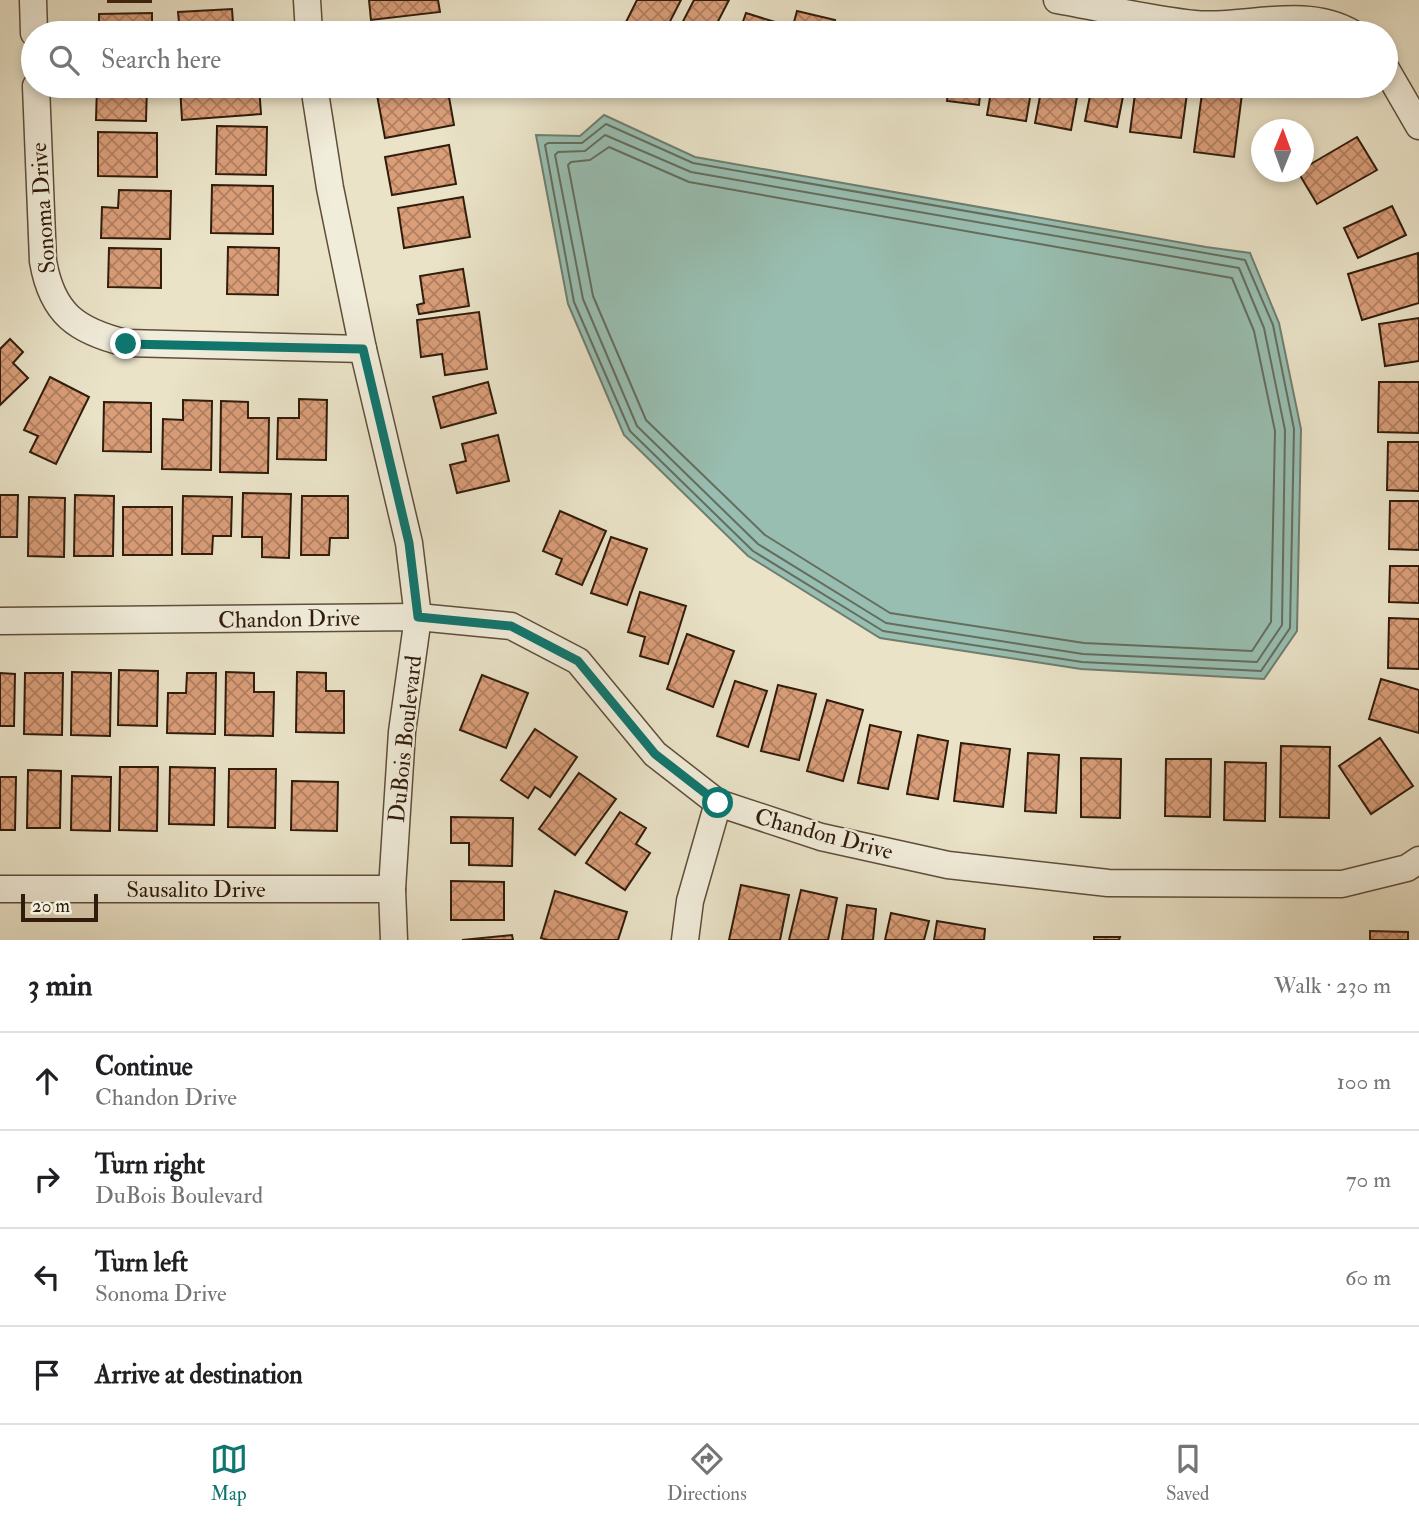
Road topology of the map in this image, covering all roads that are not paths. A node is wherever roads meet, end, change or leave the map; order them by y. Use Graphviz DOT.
graph roads {
  1 [pos="33,0"];
  2 [pos="307,0"];
  3 [pos="1057,0"];
  4 [pos="1271,10"];
  5 [pos="1230,11"];
  6 [pos="34,21"];
  7 [pos="308,21"];
  8 [pos="1179,21"];
  9 [pos="1204,21"];
  10 [pos="1323,21"];
  11 [pos="1401,79"];
  12 [pos="36,98"];
  13 [pos="316,98"];
  14 [pos="1419,126"];
  15 [pos="363,349"];
  16 [pos="418,617"];
  17 [pos="0,621"];
  18 [pos="718,803"];
  19 [pos="1419,860"];
  20 [pos="0,889"];
  21 [pos="392,889"];
  22 [pos="394,940"];
  23 [pos="685,940"];
  1 -- 6 [label="street"];
  2 -- 7 [label="street"];
  3 -- 8 [label="street"];
  4 -- 5 [label="street"];
  4 -- 10 [label="street"];
  5 -- 9 [label="street"];
  11 -- 14 [label="street"];
  12 -- 15 [label="street, Sonoma Drive"];
  13 -- 15 [label="street, DuBois Boulevard"];
  15 -- 16 [label="street, DuBois Boulevard"];
  16 -- 17 [label="street, Chandon Drive"];
  16 -- 18 [label="street, Chandon Drive"];
  16 -- 21 [label="street, DuBois Boulevard"];
  18 -- 19 [label="street, Chandon Drive"];
  18 -- 23 [label="street"];
  20 -- 21 [label="street, Sausalito Drive"];
  21 -- 22 [label="street, DuBois Boulevard"];
}
